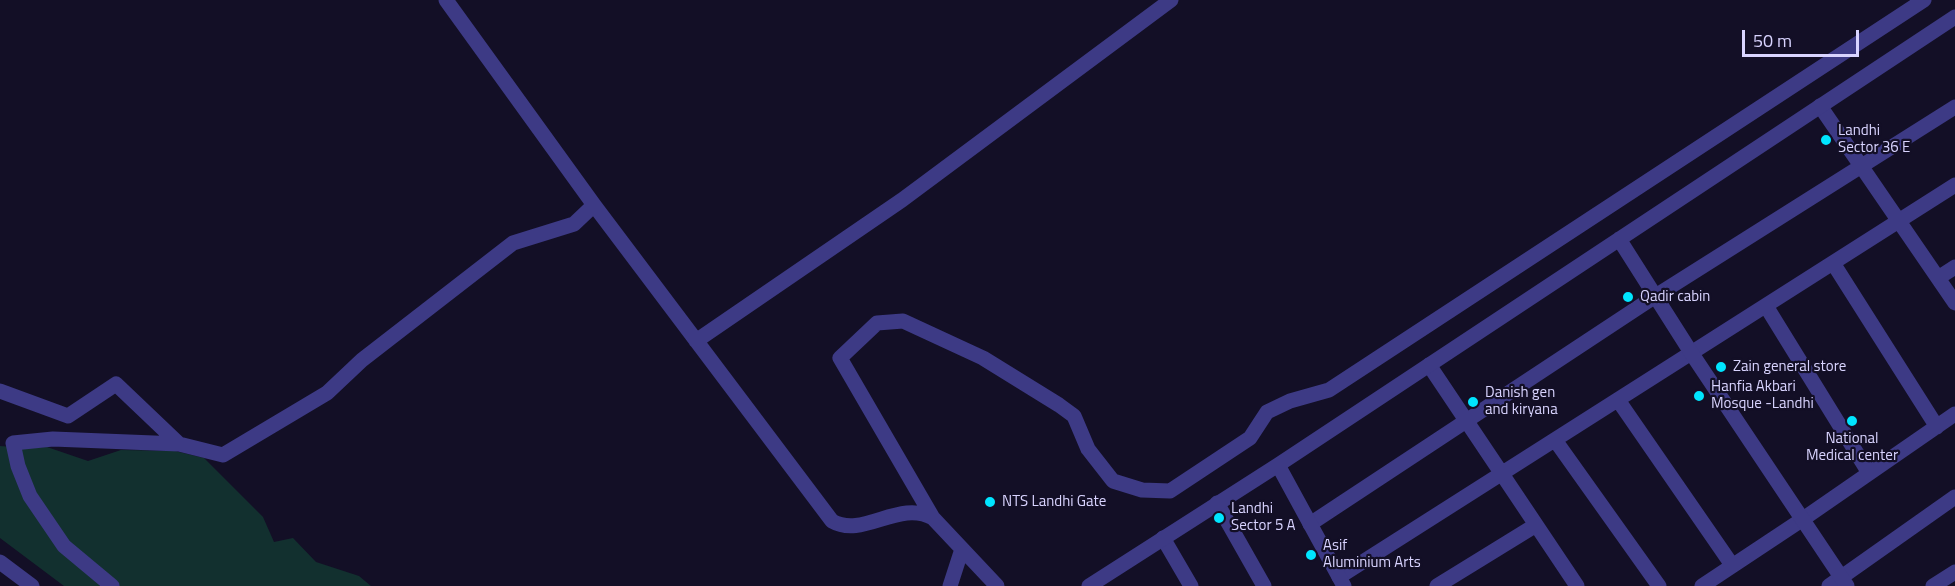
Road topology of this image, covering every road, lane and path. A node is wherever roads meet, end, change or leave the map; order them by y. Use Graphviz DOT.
graph roads {
  1 [pos="446,0"];
  2 [pos="1171,0"];
  3 [pos="1924,0"];
  4 [pos="1955,17"];
  5 [pos="1820,106"];
  6 [pos="1955,107"];
  7 [pos="1862,167"];
  8 [pos="1955,184"];
  9 [pos="594,205"];
  10 [pos="1898,220"];
  11 [pos="1619,239"];
  12 [pos="1833,263"];
  13 [pos="1955,267"];
  14 [pos="1938,278"];
  15 [pos="1654,297"];
  16 [pos="1955,303"];
  17 [pos="1766,306"];
  18 [pos="696,341"];
  19 [pos="1692,354"];
  20 [pos="1429,365"];
  21 [pos="0,391"];
  22 [pos="1618,400"];
  23 [pos="1955,414"];
  24 [pos="1466,419"];
  25 [pos="1937,427"];
  26 [pos="1555,440"];
  27 [pos="179,444"];
  28 [pos="1278,465"];
  29 [pos="1869,473"];
  30 [pos="1503,474"];
  31 [pos="1955,497"];
  32 [pos="1217,503"];
  33 [pos="933,518"];
  34 [pos="1803,519"];
  35 [pos="1310,524"];
  36 [pos="1536,525"];
  37 [pos="1163,538"];
  38 [pos="962,549"];
  39 [pos="0,562"];
  40 [pos="1732,565"];
  41 [pos="1955,572"];
  42 [pos="1109,581"];
  43 [pos="1342,582"];
  44 [pos="1839,583"];
  45 [pos="1574,585"];
  46 [pos="32,586"];
  47 [pos="112,586"];
  48 [pos="950,586"];
  49 [pos="998,586"];
  50 [pos="1089,586"];
  51 [pos="1191,586"];
  52 [pos="1264,586"];
  53 [pos="1437,586"];
  54 [pos="1659,586"];
  55 [pos="1702,586"];
  56 [pos="1933,586"];
  1 -- 9 [label="street"];
  2 -- 18 [label="street"];
  3 -- 33 [label="street"];
  4 -- 5 [label="street"];
  5 -- 7 [label="street"];
  5 -- 11 [label="street"];
  6 -- 7 [label="street"];
  7 -- 10 [label="street"];
  7 -- 15 [label="street"];
  8 -- 10 [label="street"];
  9 -- 18 [label="street"];
  9 -- 27 [label="street"];
  10 -- 12 [label="street"];
  10 -- 14 [label="street"];
  11 -- 15 [label="street"];
  11 -- 20 [label="street"];
  12 -- 17 [label="street"];
  12 -- 25 [label="street"];
  13 -- 14 [label="street"];
  14 -- 16 [label="street"];
  15 -- 19 [label="street"];
  15 -- 24 [label="street"];
  17 -- 19 [label="street"];
  17 -- 29 [label="street"];
  18 -- 33 [label="street"];
  19 -- 22 [label="street"];
  19 -- 34 [label="street"];
  20 -- 24 [label="street"];
  20 -- 28 [label="street"];
  21 -- 27 [label="street"];
  22 -- 26 [label="street"];
  22 -- 40 [label="street"];
  23 -- 25 [label="street"];
  24 -- 30 [label="street"];
  24 -- 35 [label="street"];
  25 -- 29 [label="street"];
  26 -- 30 [label="street"];
  26 -- 54 [label="street"];
  27 -- 47 [label="street"];
  28 -- 32 [label="street"];
  28 -- 35 [label="street"];
  29 -- 34 [label="street"];
  30 -- 36 [label="street"];
  30 -- 43 [label="street"];
  31 -- 44 [label="street"];
  32 -- 37 [label="street"];
  32 -- 52 [label="street"];
  33 -- 38 [label="street"];
  34 -- 40 [label="street"];
  34 -- 44 [label="street"];
  35 -- 43 [label="street"];
  36 -- 45 [label="street"];
  36 -- 53 [label="street"];
  37 -- 42 [label="street"];
  37 -- 51 [label="street"];
  38 -- 48 [label="street"];
  38 -- 49 [label="street"];
  39 -- 46 [label="street"];
  40 -- 55 [label="street"];
  41 -- 56 [label="street"];
  42 -- 50 [label="street"];
}
